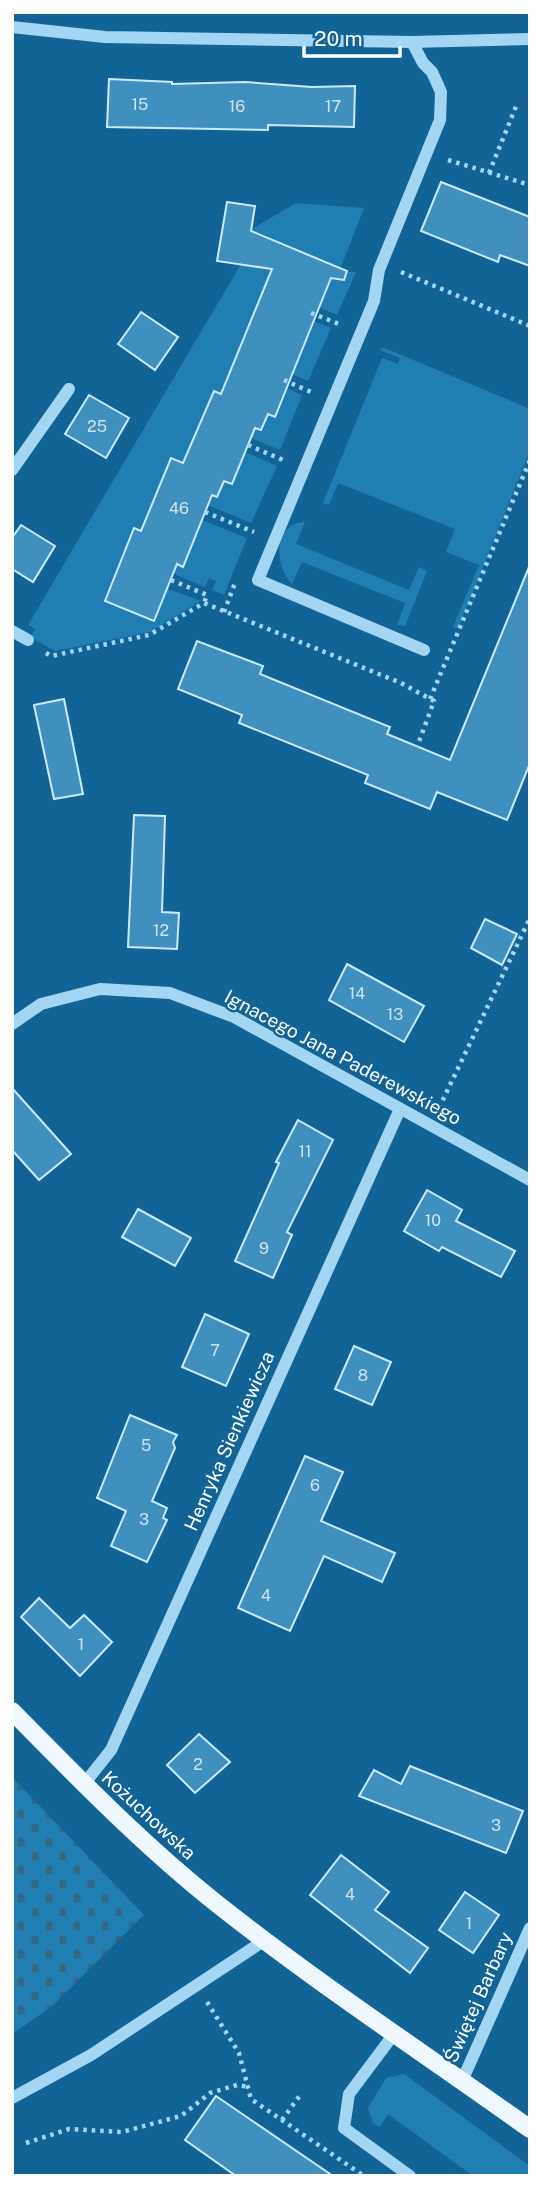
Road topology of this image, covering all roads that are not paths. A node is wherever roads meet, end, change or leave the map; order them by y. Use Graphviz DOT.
graph roads {
  1 [pos="12,27"];
  2 [pos="530,39"];
  3 [pos="412,42"];
  4 [pos="69,389"];
  5 [pos="12,470"];
  6 [pos="12,631"];
  7 [pos="28,640"];
  8 [pos="424,650"];
  9 [pos="12,1024"];
  10 [pos="400,1109"];
  11 [pos="530,1180"];
  12 [pos="12,1711"];
  13 [pos="84,1784"];
  14 [pos="530,1928"];
  15 [pos="265,1940"];
  16 [pos="394,2034"];
  17 [pos="462,2081"];
  18 [pos="12,2098"];
  19 [pos="530,2129"];
  20 [pos="410,2176"];
  1 -- 3 [label="street"];
  2 -- 3 [label="street"];
  3 -- 8 [label="street"];
  4 -- 5 [label="street"];
  6 -- 7 [label="street"];
  9 -- 10 [label="street, Ignacego Jana Paderewskiego"];
  10 -- 11 [label="street, Ignacego Jana Paderewskiego"];
  10 -- 13 [label="street, Henryka Sienkiewicza"];
  12 -- 13 [label="main road, Kożuchowska"];
  13 -- 15 [label="main road, Kożuchowska"];
  14 -- 17 [label="street, Świętej Barbary"];
  15 -- 16 [label="main road, Kożuchowska"];
  15 -- 18 [label="street"];
  16 -- 17 [label="main road, Kożuchowska"];
  16 -- 20 [label="street"];
  17 -- 19 [label="main road, Kożuchowska"];
}
